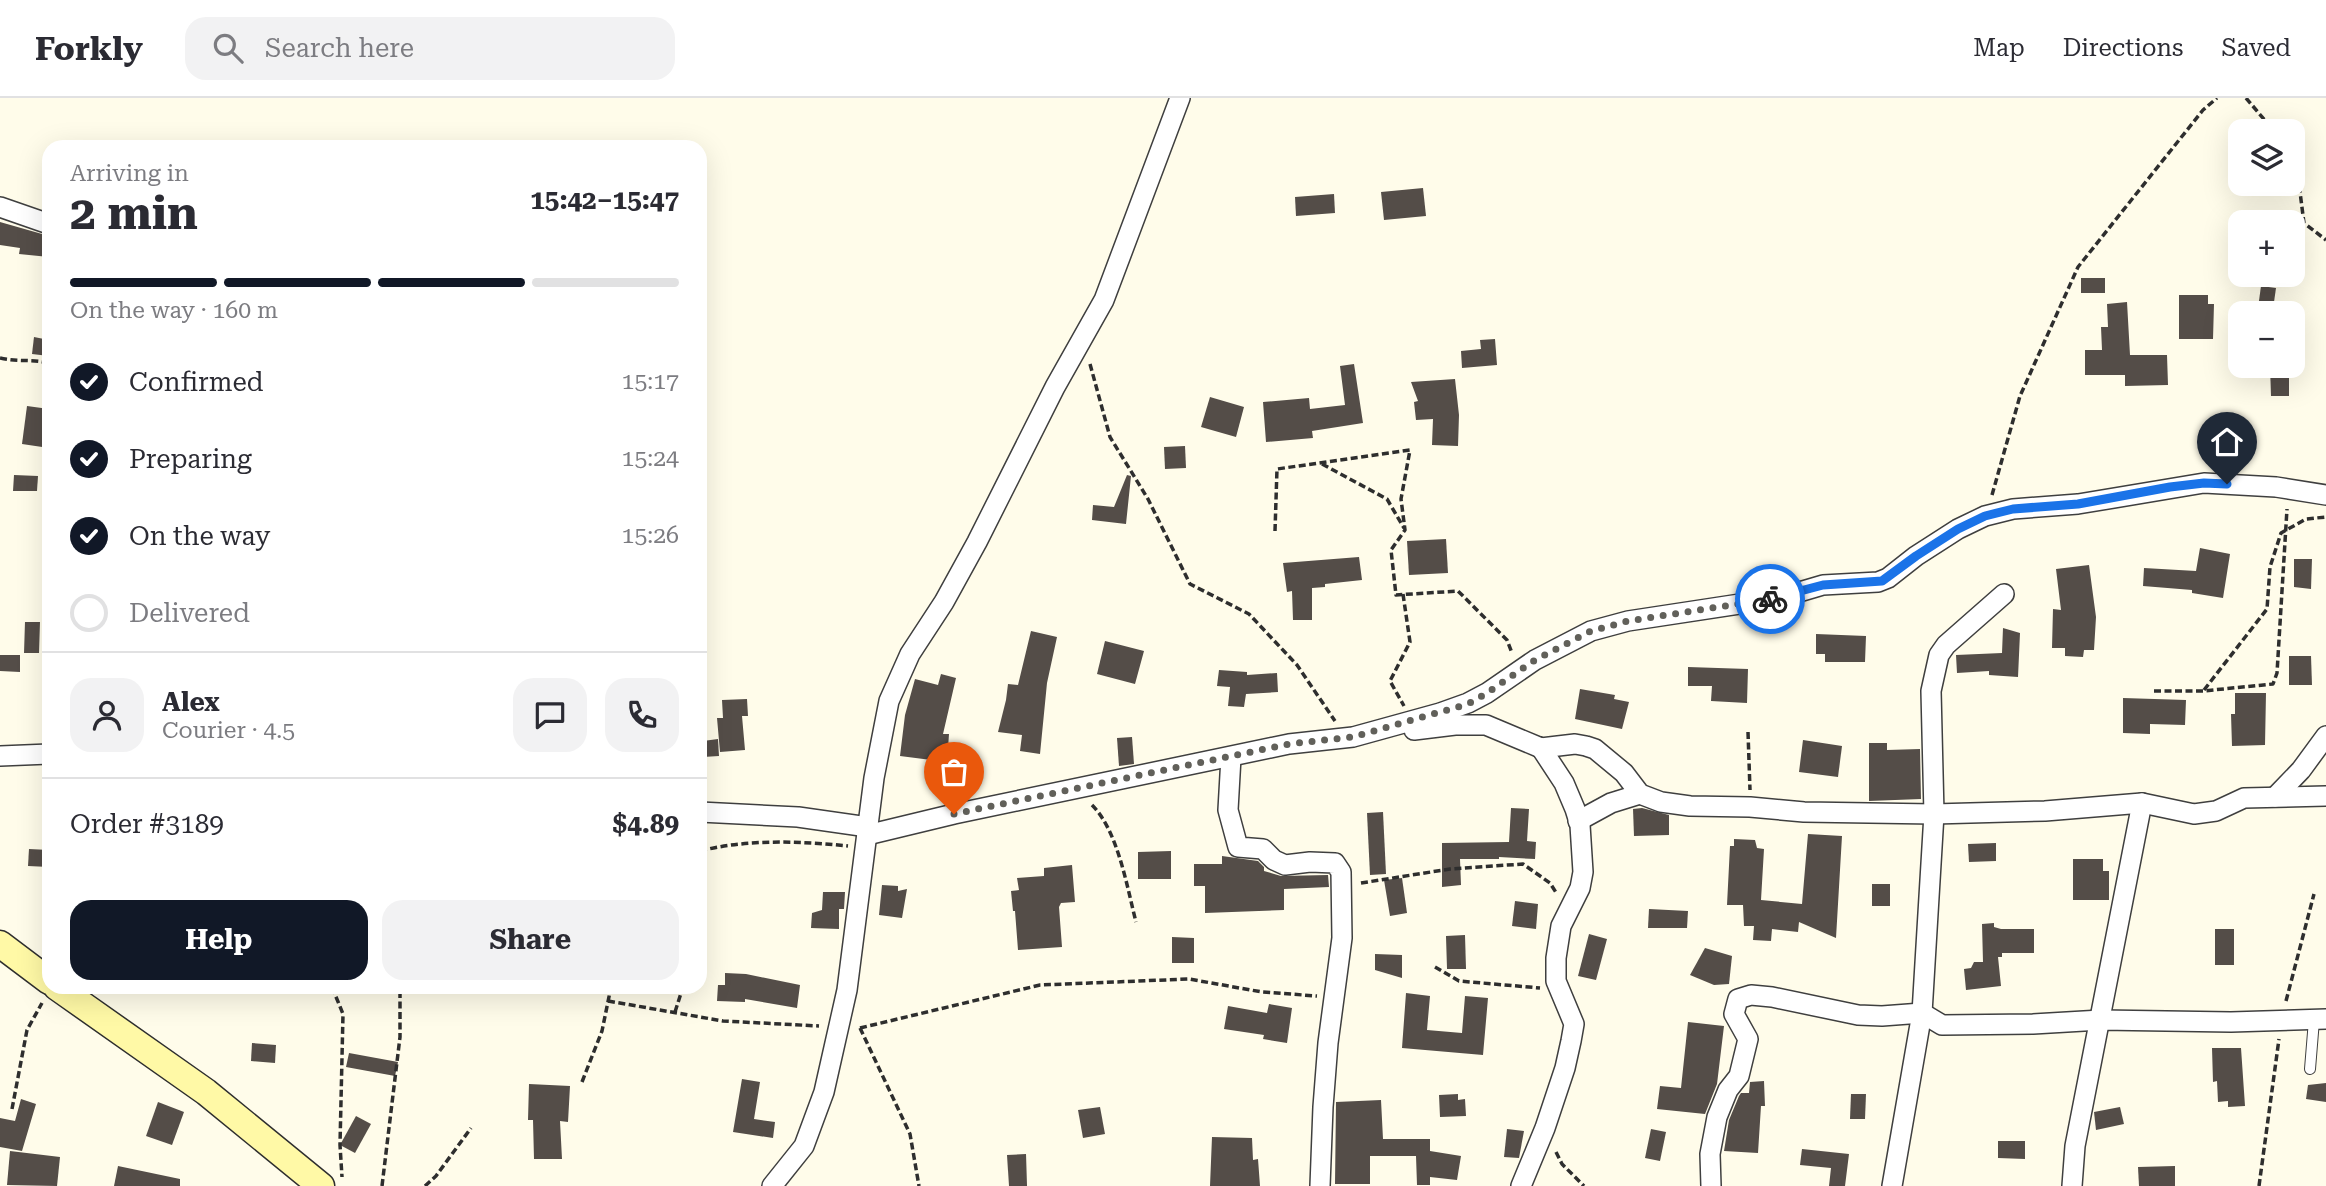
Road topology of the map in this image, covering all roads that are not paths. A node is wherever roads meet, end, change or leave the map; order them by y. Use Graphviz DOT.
graph roads {
  1 [pos="1180,98"];
  2 [pos="0,207"];
  3 [pos="42,222"];
  4 [pos="2326,495"];
  5 [pos="2004,594"];
  6 [pos="2326,736"];
  7 [pos="1349,737"];
  8 [pos="1541,748"];
  9 [pos="42,754"];
  10 [pos="0,756"];
  11 [pos="1231,757"];
  12 [pos="1640,794"];
  13 [pos="2326,796"];
  14 [pos="2275,797"];
  15 [pos="2142,803"];
  16 [pos="707,812"];
  17 [pos="1934,814"];
  18 [pos="1578,821"];
  19 [pos="867,837"];
  20 [pos="0,944"];
  21 [pos="42,980"];
  22 [pos="60,994"];
  23 [pos="1922,1013"];
  24 [pos="2320,1019"];
  25 [pos="2101,1020"];
  26 [pos="2310,1069"];
  27 [pos="321,1186"];
  28 [pos="772,1186"];
  29 [pos="1320,1186"];
  30 [pos="1521,1186"];
  31 [pos="1711,1186"];
  32 [pos="1892,1186"];
  33 [pos="2072,1186"];
  1 -- 19 [label="street"];
  2 -- 3 [label="street"];
  4 -- 7 [label="street"];
  5 -- 17 [label="street"];
  6 -- 14 [label="street"];
  7 -- 8 [label="street"];
  7 -- 11 [label="street"];
  8 -- 12 [label="street"];
  8 -- 18 [label="street"];
  9 -- 10 [label="street"];
  11 -- 19 [label="street"];
  11 -- 29 [label="street"];
  12 -- 17 [label="street"];
  12 -- 18 [label="street"];
  13 -- 14 [label="street"];
  14 -- 15 [label="street"];
  15 -- 17 [label="street"];
  15 -- 25 [label="street"];
  16 -- 19 [label="street"];
  17 -- 23 [label="street"];
  18 -- 30 [label="street"];
  19 -- 28 [label="street"];
  20 -- 21 [label="street"];
  22 -- 27 [label="street"];
  23 -- 25 [label="street"];
  23 -- 31 [label="street"];
  23 -- 32 [label="street"];
  24 -- 25 [label="street"];
  24 -- 26 [label="lane"];
  25 -- 33 [label="street"];
}
